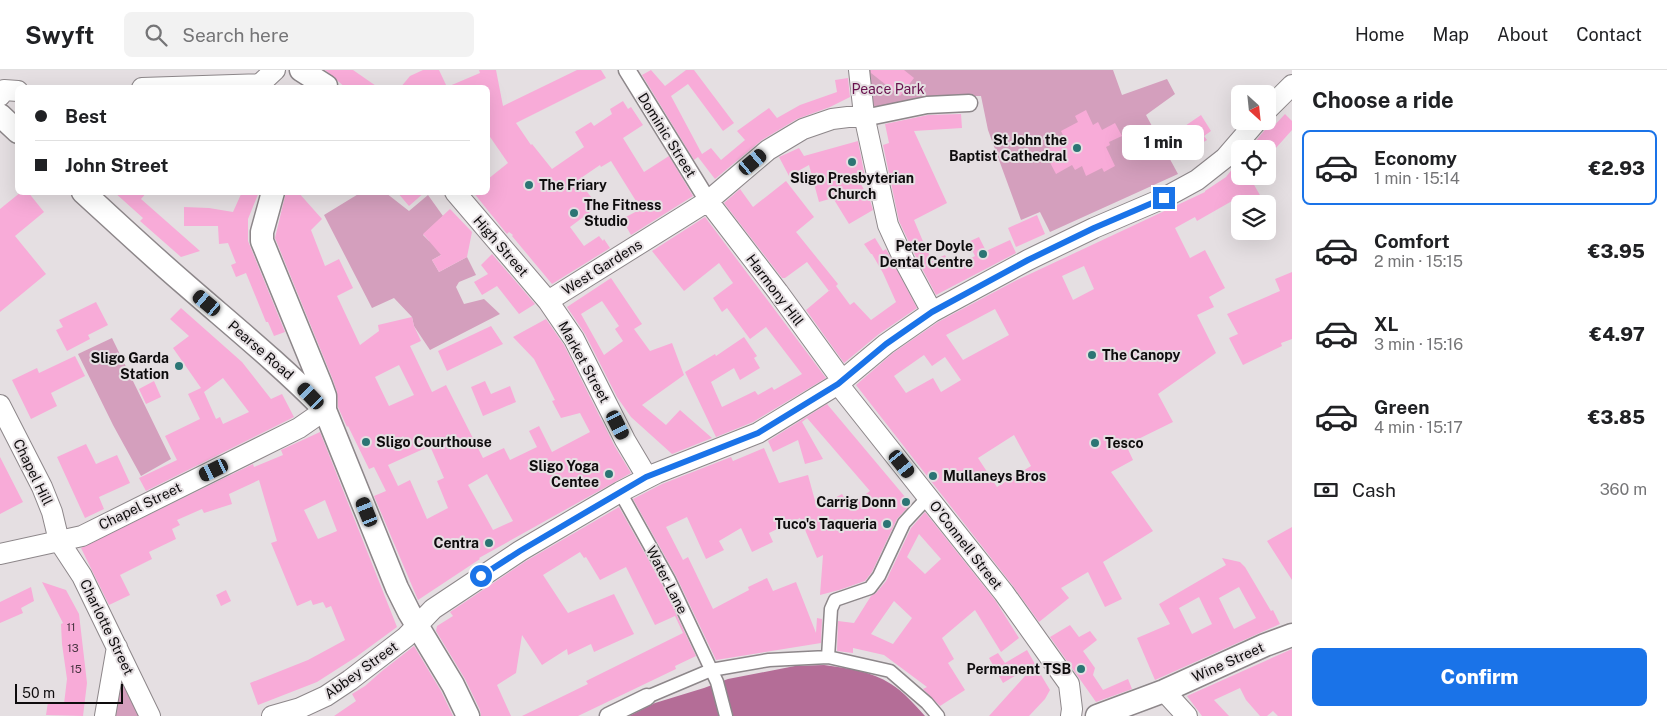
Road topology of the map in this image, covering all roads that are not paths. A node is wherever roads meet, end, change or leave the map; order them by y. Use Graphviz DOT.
graph roads {
  1 [pos="275,70"];
  2 [pos="301,70"];
  3 [pos="626,70"];
  4 [pos="859,70"];
  5 [pos="230,85"];
  6 [pos="324,85"];
  7 [pos="1292,85"];
  8 [pos="15,91"];
  9 [pos="0,96"];
  10 [pos="1276,101"];
  11 [pos="969,103"];
  12 [pos="0,115"];
  13 [pos="864,117"];
  14 [pos="15,129"];
  15 [pos="1249,130"];
  16 [pos="87,195"];
  17 [pos="272,195"];
  18 [pos="457,195"];
  19 [pos="708,201"];
  20 [pos="548,301"];
  21 [pos="932,312"];
  22 [pos="302,337"];
  23 [pos="266,354"];
  24 [pos="840,382"];
  25 [pos="0,406"];
  26 [pos="325,410"];
  27 [pos="646,477"];
  28 [pos="620,492"];
  29 [pos="928,497"];
  30 [pos="59,541"];
  31 [pos="0,554"];
  32 [pos="417,624"];
  33 [pos="1292,635"];
  34 [pos="117,647"];
  35 [pos="828,657"];
  36 [pos="711,670"];
  37 [pos="1164,691"];
  38 [pos="647,697"];
  39 [pos="105,716"];
  40 [pos="150,716"];
  41 [pos="272,716"];
  42 [pos="468,716"];
  43 [pos="608,716"];
  44 [pos="726,716"];
  45 [pos="938,716"];
  46 [pos="1071,716"];
  47 [pos="1097,716"];
  48 [pos="1186,716"];
  1 -- 5 [label="street"];
  2 -- 6 [label="main road"];
  3 -- 19 [label="street, Dominic Street"];
  4 -- 13 [label="street"];
  7 -- 10 [label="street"];
  8 -- 9 [label="street"];
  11 -- 13 [label="street"];
  12 -- 14 [label="main road"];
  13 -- 19 [label="street, West Gardens"];
  13 -- 21 [label="street"];
  15 -- 21 [label="street, Abbey Street"];
  16 -- 23 [label="main road, Pearse Road"];
  17 -- 22 [label="main road"];
  18 -- 20 [label="street, High Street"];
  19 -- 20 [label="street, West Gardens"];
  19 -- 24 [label="street, Harmony Hill"];
  20 -- 27 [label="street, Market Street"];
  21 -- 24 [label="street, Abbey Street"];
  22 -- 23 [label="main road"];
  22 -- 26 [label="main road"];
  23 -- 26 [label="main road, Pearse Road"];
  24 -- 27 [label="street, Abbey Street"];
  24 -- 29 [label="street, O'Connell Street"];
  25 -- 30 [label="street, Chapel Hill"];
  26 -- 30 [label="street, Chapel Street"];
  26 -- 32 [label="main road"];
  27 -- 28 [label="street, Abbey Street"];
  28 -- 32 [label="street, Abbey Street"];
  28 -- 36 [label="street, Water Lane"];
  29 -- 35 [label="street"];
  29 -- 46 [label="street, O'Connell Street"];
  30 -- 31 [label="street, Chapel Street"];
  30 -- 34 [label="street, Charlotte Street"];
  32 -- 41 [label="street, Abbey Street"];
  32 -- 42 [label="main road"];
  33 -- 37 [label="main road, Wine Street"];
  34 -- 39 [label="street"];
  34 -- 40 [label="street, Charlotte Street"];
  35 -- 36 [label="street"];
  35 -- 45 [label="street"];
  36 -- 38 [label="street"];
  36 -- 44 [label="street, Water Lane"];
  37 -- 47 [label="main road, Wine Street"];
  37 -- 48 [label="street"];
  38 -- 43 [label="street"];
}
